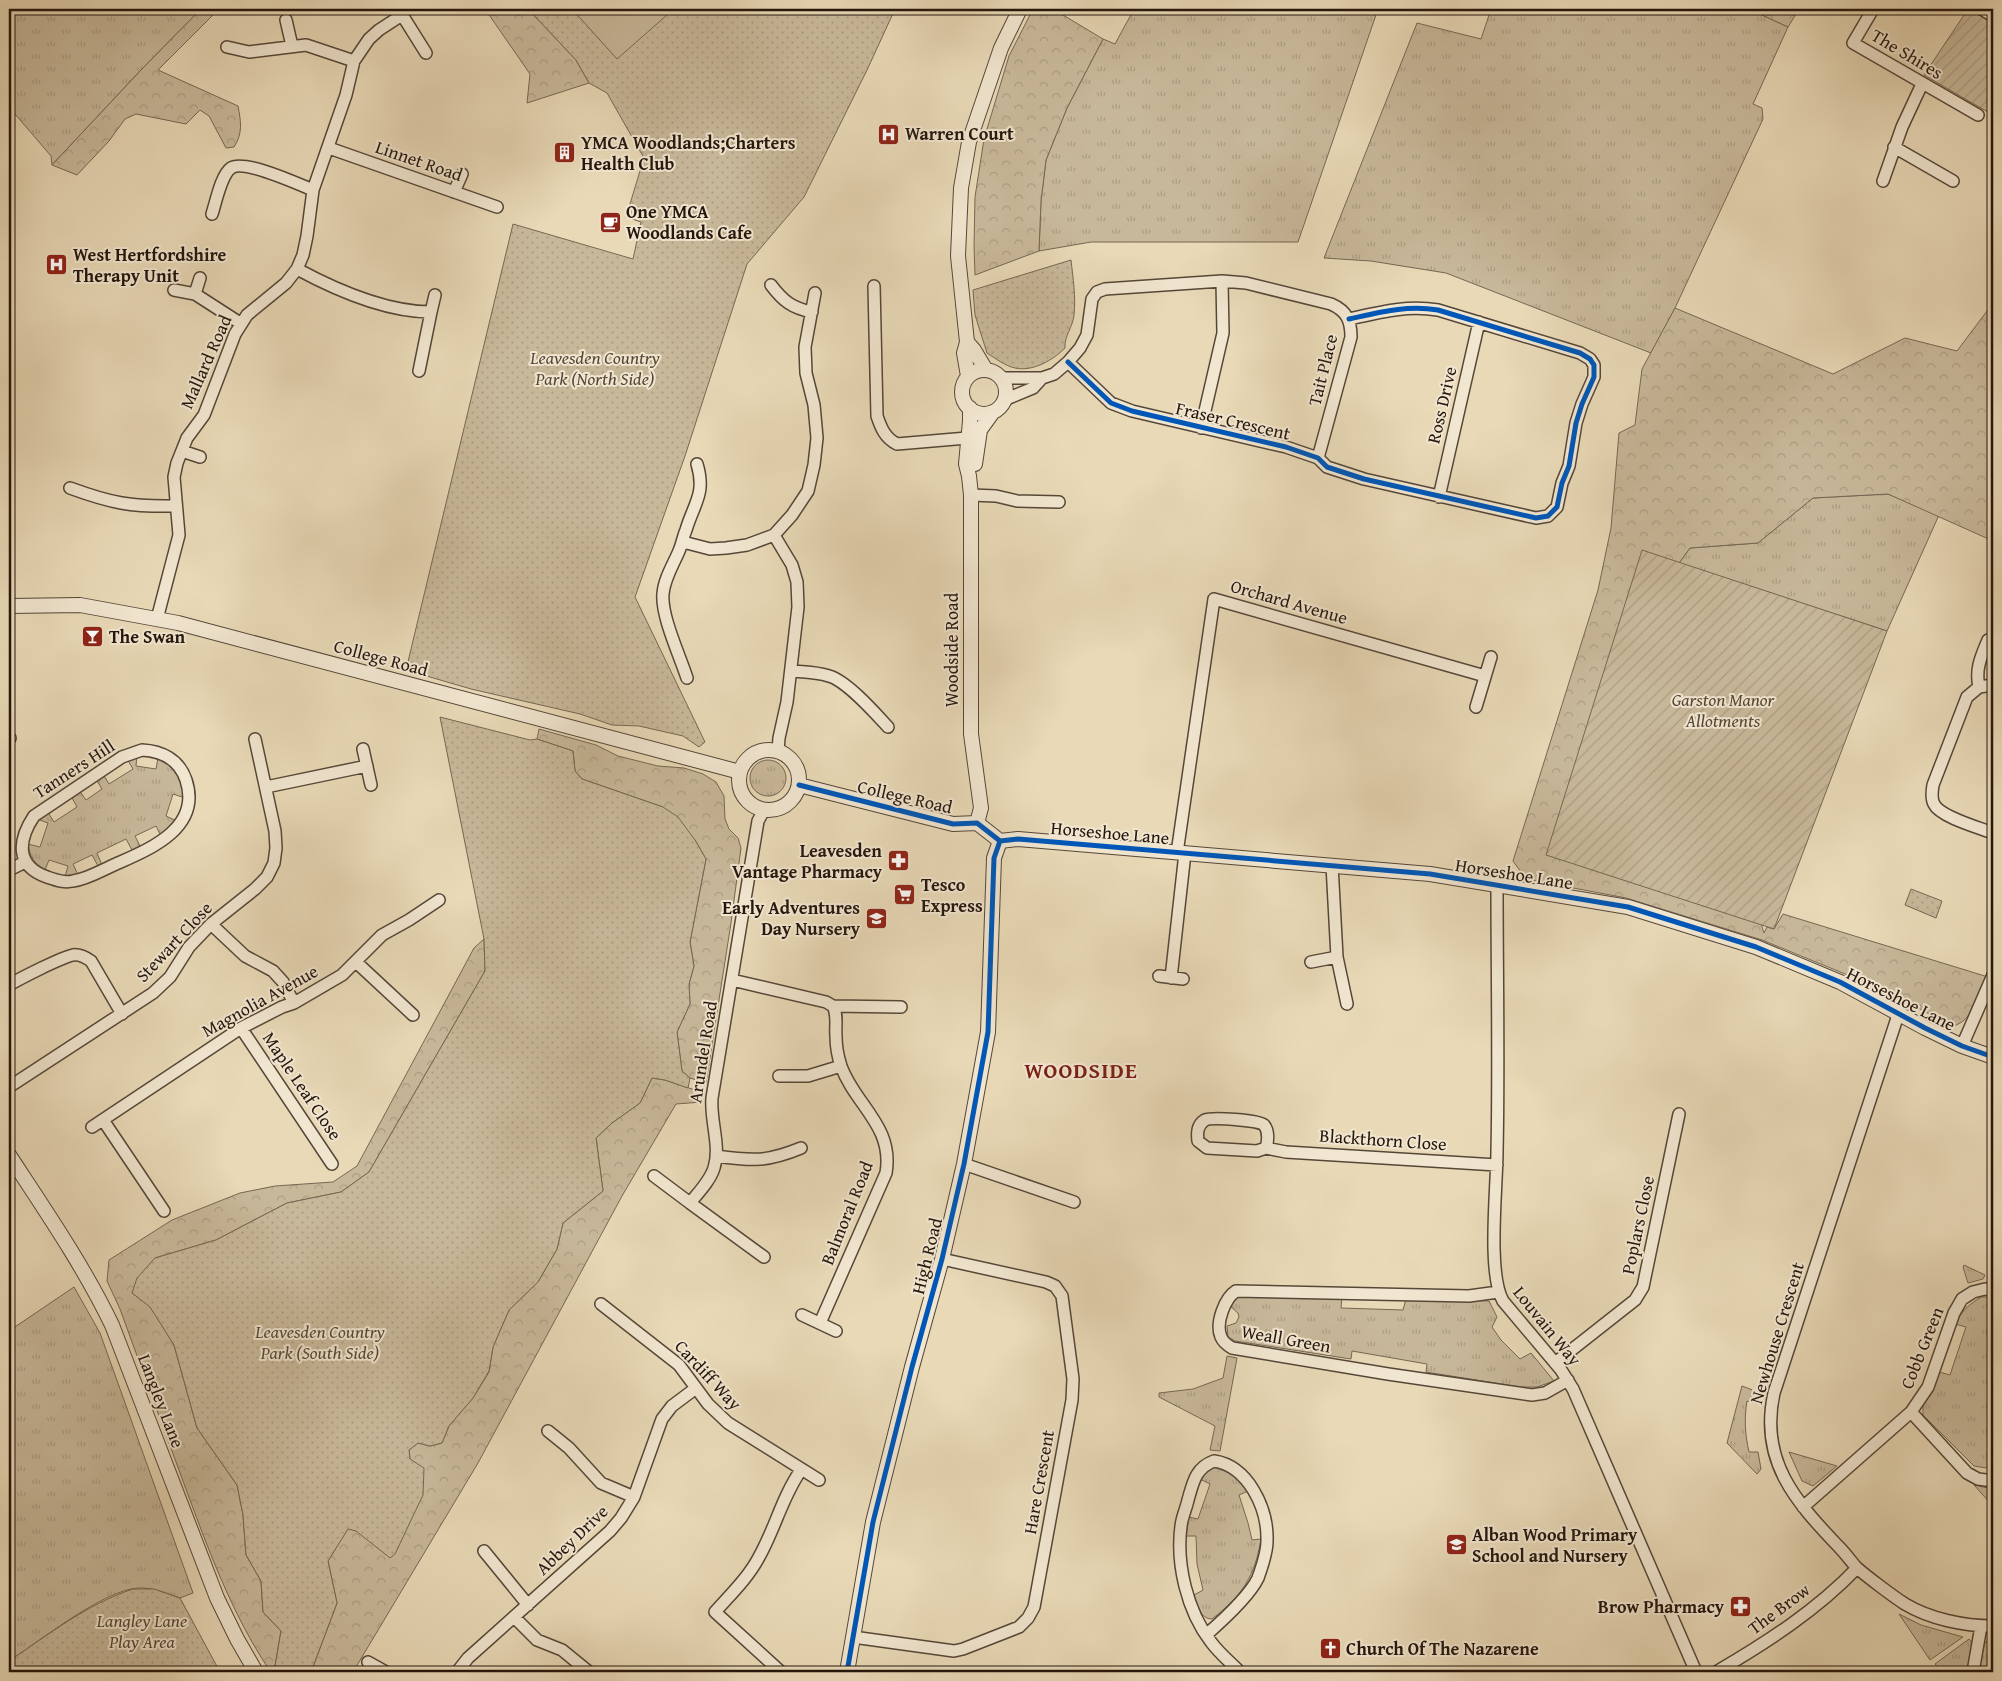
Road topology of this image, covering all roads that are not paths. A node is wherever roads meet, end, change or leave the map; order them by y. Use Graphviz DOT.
graph roads {
  1 [pos="1020,9"];
  2 [pos="1873,9"];
  3 [pos="1982,9"];
  4 [pos="400,12"];
  5 [pos="1993,16"];
  6 [pos="286,20"];
  7 [pos="292,46"];
  8 [pos="227,47"];
  9 [pos="426,54"];
  10 [pos="354,62"];
  11 [pos="1922,84"];
  12 [pos="1978,115"];
  13 [pos="1894,147"];
  14 [pos="329,148"];
  15 [pos="462,174"];
  16 [pos="1883,181"];
  17 [pos="1953,181"];
  18 [pos="313,190"];
  19 [pos="454,192"];
  20 [pos="497,207"];
  21 [pos="212,214"];
  22 [pos="297,269"];
  23 [pos="200,278"];
  24 [pos="1222,281"];
  25 [pos="771,285"];
  26 [pos="874,286"];
  27 [pos="174,290"];
  28 [pos="815,293"];
  29 [pos="195,294"];
  30 [pos="435,295"];
  31 [pos="431,312"];
  32 [pos="812,312"];
  33 [pos="1349,319"];
  34 [pos="1479,322"];
  35 [pos="240,324"];
  36 [pos="967,342"];
  37 [pos="1068,362"];
  38 [pos="986,370"];
  39 [pos="419,371"];
  40 [pos="968,376"];
  41 [pos="1001,378"];
  42 [pos="1042,378"];
  43 [pos="1004,400"];
  44 [pos="970,408"];
  45 [pos="993,412"];
  46 [pos="1201,428"];
  47 [pos="967,438"];
  48 [pos="182,452"];
  49 [pos="200,457"];
  50 [pos="1318,458"];
  51 [pos="696,464"];
  52 [pos="969,476"];
  53 [pos="70,488"];
  54 [pos="971,495"];
  55 [pos="1438,497"];
  56 [pos="1058,502"];
  57 [pos="175,506"];
  58 [pos="774,535"];
  59 [pos="683,542"];
  60 [pos="9,606"];
  61 [pos="157,619"];
  62 [pos="1988,640"];
  63 [pos="1491,657"];
  64 [pos="791,672"];
  65 [pos="1485,676"];
  66 [pos="687,678"];
  67 [pos="1993,685"];
  68 [pos="1979,687"];
  69 [pos="1476,707"];
  70 [pos="888,727"];
  71 [pos="256,739"];
  72 [pos="363,749"];
  73 [pos="778,752"];
  74 [pos="367,766"];
  75 [pos="740,772"];
  76 [pos="372,785"];
  77 [pos="799,785"];
  78 [pos="266,787"];
  79 [pos="764,810"];
  80 [pos="976,823"];
  81 [pos="1993,833"];
  82 [pos="1000,841"];
  83 [pos="1181,853"];
  84 [pos="25,862"];
  85 [pos="1332,865"];
  86 [pos="9,870"];
  87 [pos="1497,886"];
  88 [pos="439,900"];
  89 [pos="211,924"];
  90 [pos="1337,957"];
  91 [pos="356,962"];
  92 [pos="1311,962"];
  93 [pos="1993,975"];
  94 [pos="1171,978"];
  95 [pos="11,980"];
  96 [pos="732,980"];
  97 [pos="294,1003"];
  98 [pos="1347,1004"];
  99 [pos="833,1006"];
  100 [pos="901,1007"];
  101 [pos="1899,1012"];
  102 [pos="122,1014"];
  103 [pos="414,1015"];
  104 [pos="241,1028"];
  105 [pos="1962,1046"];
  106 [pos="1993,1057"];
  107 [pos="841,1066"];
  108 [pos="779,1076"];
  109 [pos="9,1087"];
  110 [pos="1679,1114"];
  111 [pos="103,1120"];
  112 [pos="92,1127"];
  113 [pos="801,1148"];
  114 [pos="1266,1148"];
  115 [pos="9,1155"];
  116 [pos="716,1156"];
  117 [pos="332,1164"];
  118 [pos="964,1164"];
  119 [pos="1497,1164"];
  120 [pos="654,1176"];
  121 [pos="1074,1202"];
  122 [pos="690,1203"];
  123 [pos="164,1211"];
  124 [pos="764,1258"];
  125 [pos="942,1259"];
  126 [pos="1993,1290"];
  127 [pos="1498,1292"];
  128 [pos="601,1304"];
  129 [pos="802,1315"];
  130 [pos="820,1323"];
  131 [pos="836,1331"];
  132 [pos="1555,1363"];
  133 [pos="1568,1380"];
  134 [pos="696,1388"];
  135 [pos="1911,1412"];
  136 [pos="548,1431"];
  137 [pos="801,1470"];
  138 [pos="819,1480"];
  139 [pos="1993,1481"];
  140 [pos="634,1497"];
  141 [pos="1803,1507"];
  142 [pos="484,1551"];
  143 [pos="1857,1568"];
  144 [pos="528,1605"];
  145 [pos="514,1617"];
  146 [pos="1981,1626"];
  147 [pos="1993,1626"];
  148 [pos="1206,1635"];
  149 [pos="854,1637"];
  150 [pos="368,1662"];
  151 [pos="256,1672"];
  152 [pos="386,1672"];
  153 [pos="457,1672"];
  154 [pos="589,1672"];
  155 [pos="781,1672"];
  156 [pos="847,1672"];
  157 [pos="1240,1672"];
  158 [pos="1696,1672"];
  159 [pos="1716,1672"];
  160 [pos="1973,1672"];
  1 -- 36 [label="street"];
  2 -- 11 [label="street, The Shires"];
  3 -- 5 [label="street"];
  4 -- 9 [label="street, Mallard Road"];
  4 -- 10 [label="street, Mallard Road"];
  6 -- 7 [label="street"];
  7 -- 8 [label="street"];
  7 -- 10 [label="street"];
  10 -- 14 [label="street, Mallard Road"];
  11 -- 12 [label="street, The Shires"];
  11 -- 13 [label="street"];
  13 -- 16 [label="street"];
  13 -- 17 [label="street"];
  14 -- 18 [label="street, Mallard Road"];
  14 -- 19 [label="street, Linnet Road"];
  15 -- 19 [label="street"];
  18 -- 21 [label="street"];
  18 -- 22 [label="street, Mallard Road"];
  19 -- 20 [label="street, Linnet Road"];
  22 -- 31 [label="street"];
  22 -- 35 [label="street, Mallard Road"];
  23 -- 29 [label="street"];
  24 -- 33 [label="street"];
  24 -- 37 [label="street"];
  24 -- 46 [label="street"];
  25 -- 32 [label="street"];
  26 -- 47 [label="street"];
  27 -- 29 [label="street"];
  28 -- 32 [label="street"];
  29 -- 35 [label="street"];
  30 -- 31 [label="street"];
  31 -- 39 [label="street"];
  32 -- 58 [label="street"];
  33 -- 34 [label="street"];
  33 -- 50 [label="street, Tait Place"];
  34 -- 55 [label="street, Ross Drive"];
  34 -- 55 [label="street, Fraser Crescent"];
  35 -- 48 [label="street, Mallard Road"];
  36 -- 38 [label="street"];
  36 -- 40 [label="street"];
  37 -- 42 [label="street"];
  37 -- 46 [label="street, Fraser Crescent"];
  38 -- 40 [label="street"];
  38 -- 41 [label="street"];
  40 -- 44 [label="street"];
  41 -- 42 [label="street"];
  41 -- 43 [label="street"];
  42 -- 43 [label="street"];
  43 -- 45 [label="street"];
  44 -- 45 [label="street"];
  44 -- 47 [label="street, Woodside Road"];
  45 -- 52 [label="street, Woodside Road"];
  46 -- 50 [label="street, Fraser Crescent"];
  47 -- 52 [label="street, Woodside Road"];
  48 -- 49 [label="street"];
  48 -- 57 [label="street, Mallard Road"];
  50 -- 55 [label="street, Fraser Crescent"];
  51 -- 59 [label="street"];
  52 -- 54 [label="street, Woodside Road"];
  53 -- 57 [label="street"];
  54 -- 56 [label="street"];
  54 -- 80 [label="street, Woodside Road"];
  57 -- 61 [label="street, Mallard Road"];
  58 -- 59 [label="street"];
  58 -- 64 [label="street"];
  59 -- 66 [label="street"];
  60 -- 61 [label="street, College Road"];
  61 -- 75 [label="street, College Road"];
  62 -- 68 [label="street"];
  63 -- 65 [label="street"];
  64 -- 70 [label="street"];
  64 -- 73 [label="street"];
  65 -- 69 [label="street"];
  65 -- 83 [label="street, Orchard Avenue"];
  67 -- 68 [label="street"];
  68 -- 81 [label="street"];
  71 -- 78 [label="street, Stewart Close"];
  72 -- 74 [label="street"];
  73 -- 75 [label="street"];
  73 -- 77 [label="street"];
  74 -- 76 [label="street"];
  74 -- 78 [label="street"];
  75 -- 79 [label="street"];
  77 -- 79 [label="street"];
  77 -- 80 [label="street, College Road"];
  78 -- 89 [label="street, Stewart Close"];
  79 -- 96 [label="street, Arundel Road"];
  80 -- 82 [label="street"];
  82 -- 83 [label="street, Horseshoe Lane"];
  82 -- 118 [label="street, High Road"];
  83 -- 85 [label="street, Horseshoe Lane"];
  83 -- 94 [label="street"];
  84 -- 84 [label="street, Tanners Hill"];
  84 -- 86 [label="street"];
  85 -- 87 [label="street, Horseshoe Lane"];
  85 -- 90 [label="street"];
  87 -- 101 [label="street, Horseshoe Lane"];
  87 -- 119 [label="street, Louvain Way"];
  88 -- 91 [label="street, Magnolia Avenue"];
  89 -- 97 [label="street"];
  89 -- 102 [label="street, Stewart Close"];
  90 -- 92 [label="street"];
  90 -- 98 [label="street"];
  91 -- 97 [label="street, Magnolia Avenue"];
  91 -- 103 [label="street"];
  93 -- 105 [label="street"];
  95 -- 102 [label="street"];
  96 -- 99 [label="street"];
  96 -- 116 [label="street, Arundel Road"];
  97 -- 104 [label="street, Magnolia Avenue"];
  99 -- 100 [label="street"];
  99 -- 107 [label="street, Balmoral Road"];
  101 -- 105 [label="street, Horseshoe Lane"];
  101 -- 141 [label="street, Newhouse Crescent"];
  102 -- 109 [label="street, Stewart Close"];
  104 -- 111 [label="street, Magnolia Avenue"];
  104 -- 117 [label="street, Maple Leaf Close"];
  105 -- 106 [label="street, Horseshoe Lane"];
  107 -- 108 [label="street"];
  107 -- 130 [label="street, Balmoral Road"];
  110 -- 132 [label="street, Poplars Close"];
  111 -- 112 [label="street, Magnolia Avenue"];
  111 -- 123 [label="street"];
  113 -- 116 [label="street"];
  114 -- 114 [label="street, Blackthorn Close"];
  114 -- 119 [label="street, Blackthorn Close"];
  115 -- 151 [label="street, Langley Lane"];
  116 -- 122 [label="street, Arundel Road"];
  118 -- 121 [label="street"];
  118 -- 125 [label="street, High Road"];
  119 -- 127 [label="street, Louvain Way"];
  120 -- 122 [label="street"];
  122 -- 124 [label="street"];
  125 -- 149 [label="street, High Road"];
  125 -- 149 [label="street, Hare Crescent"];
  126 -- 135 [label="street, Cobb Green"];
  127 -- 132 [label="street, Louvain Way"];
  127 -- 133 [label="street, Weall Green"];
  128 -- 134 [label="street, Cardiff Way"];
  129 -- 130 [label="street"];
  130 -- 131 [label="street"];
  132 -- 133 [label="street, Louvain Way"];
  133 -- 158 [label="street, Louvain Way"];
  134 -- 137 [label="street, Cardiff Way"];
  134 -- 140 [label="street, Abbey Drive"];
  135 -- 139 [label="street, Cobb Green"];
  135 -- 141 [label="street, Cobb Green"];
  136 -- 140 [label="street"];
  137 -- 138 [label="street, Cardiff Way"];
  137 -- 155 [label="street"];
  140 -- 144 [label="street, Abbey Drive"];
  141 -- 143 [label="street, Newhouse Crescent"];
  142 -- 144 [label="street"];
  143 -- 146 [label="street, Newhouse Crescent"];
  143 -- 159 [label="street, The Brow"];
  144 -- 145 [label="street, Abbey Drive"];
  145 -- 153 [label="street, Abbey Drive"];
  145 -- 154 [label="street"];
  146 -- 147 [label="street, Newhouse Crescent"];
  146 -- 160 [label="street"];
  148 -- 148 [label="street"];
  148 -- 157 [label="street"];
  149 -- 156 [label="street, High Road"];
  150 -- 152 [label="street"];
}
